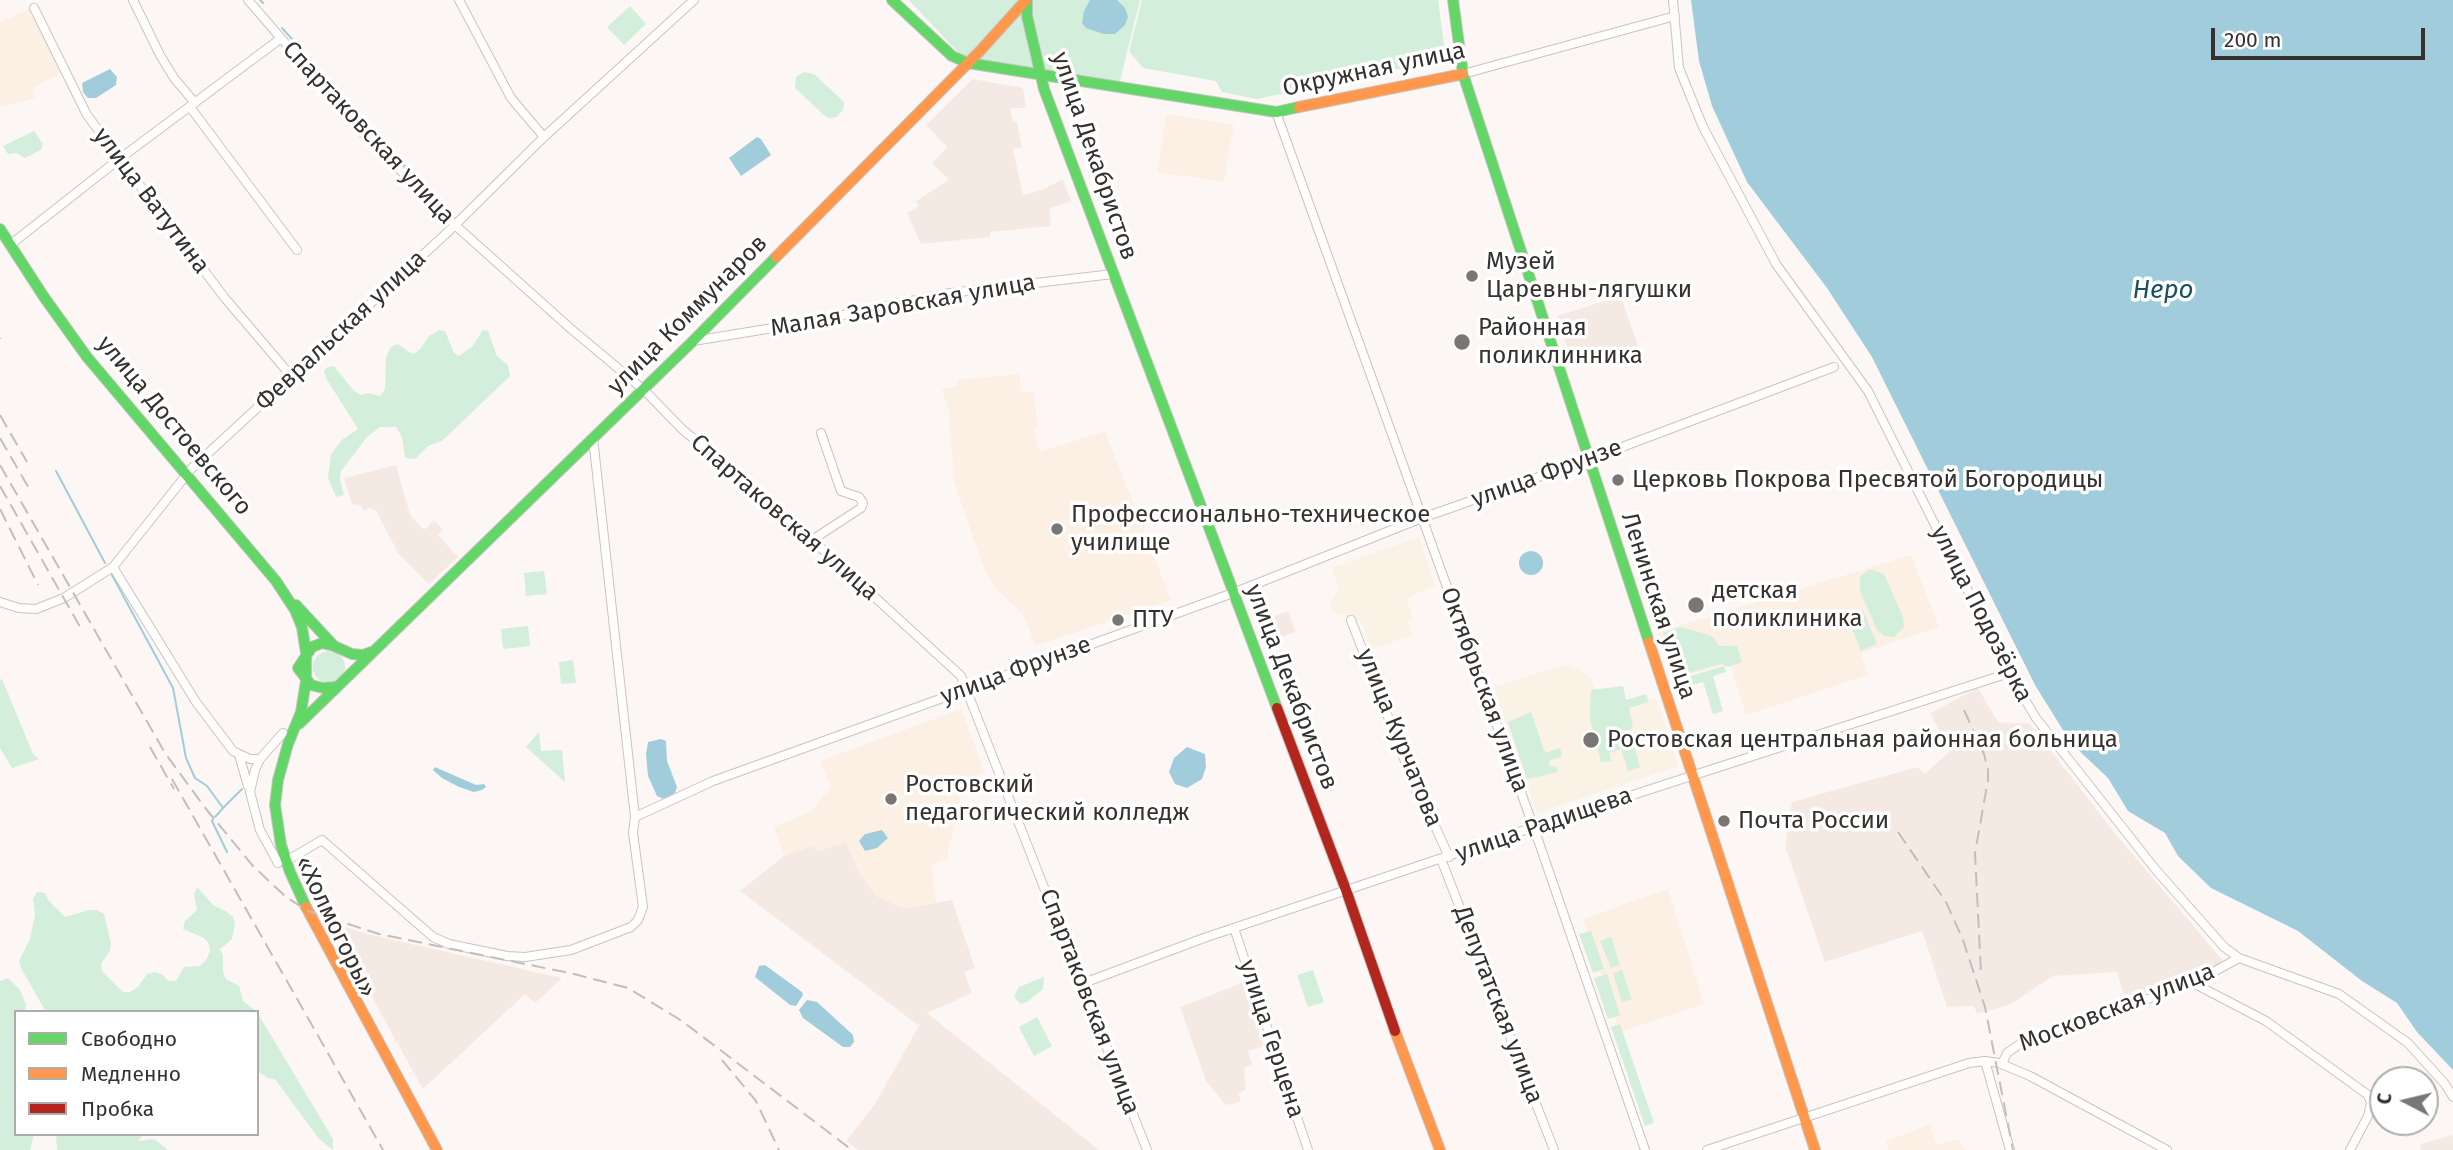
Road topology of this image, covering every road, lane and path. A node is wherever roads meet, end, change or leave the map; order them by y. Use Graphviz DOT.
graph roads {
  1 [pos="133,0"];
  2 [pos="248,0"];
  3 [pos="459,0"];
  4 [pos="694,0"];
  5 [pos="892,0"];
  6 [pos="1026,0"];
  7 [pos="1453,0"];
  8 [pos="1673,0"];
  9 [pos="34,8"];
  10 [pos="1675,16"];
  11 [pos="280,39"];
  12 [pos="968,63"];
  13 [pos="1463,74"];
  14 [pos="1039,75"];
  15 [pos="193,105"];
  16 [pos="1276,112"];
  17 [pos="544,137"];
  18 [pos="118,160"];
  19 [pos="455,225"];
  20 [pos="0,229"];
  21 [pos="5,245"];
  22 [pos="297,250"];
  23 [pos="1113,274"];
  24 [pos="693,341"];
  25 [pos="1834,367"];
  26 [pos="292,377"];
  27 [pos="644,390"];
  28 [pos="821,433"];
  29 [pos="593,438"];
  30 [pos="1590,459"];
  31 [pos="184,479"];
  32 [pos="1422,519"];
  33 [pos="812,540"];
  34 [pos="113,567"];
  35 [pos="1233,593"];
  36 [pos="289,598"];
  37 [pos="0,602"];
  38 [pos="1350,620"];
  39 [pos="338,648"];
  40 [pos="371,652"];
  41 [pos="306,653"];
  42 [pos="298,668"];
  43 [pos="2009,673"];
  44 [pos="347,677"];
  45 [pos="306,681"];
  46 [pos="337,685"];
  47 [pos="967,688"];
  48 [pos="288,731"];
  49 [pos="239,755"];
  50 [pos="260,759"];
  51 [pos="1692,776"];
  52 [pos="250,792"];
  53 [pos="635,817"];
  54 [pos="1534,827"];
  55 [pos="1445,858"];
  56 [pos="282,862"];
  57 [pos="1346,891"];
  58 [pos="1234,928"];
  59 [pos="2239,958"];
  60 [pos="2193,983"];
  61 [pos="1081,984"];
  62 [pos="1985,1061"];
  63 [pos="1998,1063"];
  64 [pos="2453,1097"];
  65 [pos="1804,1118"];
  66 [pos="428,1150"];
  67 [pos="437,1150"];
  68 [pos="1147,1150"];
  69 [pos="1308,1150"];
  70 [pos="1440,1150"];
  71 [pos="1555,1150"];
  72 [pos="1645,1150"];
  73 [pos="1707,1150"];
  74 [pos="1815,1150"];
  75 [pos="2010,1150"];
  76 [pos="2167,1150"];
  77 [pos="2350,1150"];
  1 -- 15 [label="street"];
  2 -- 11 [label="street, Спартаковская улица"];
  3 -- 17 [label="street"];
  4 -- 17 [label="street, Февральская улица"];
  5 -- 12 [label="main road, Окружная улица"];
  6 -- 12 [label="main road, улица Коммунаров"];
  6 -- 14 [label="main road, улица Декабристов"];
  7 -- 13 [label="main road, Ленинская улица"];
  8 -- 10 [label="street, улица Подозёрка"];
  9 -- 18 [label="street, улица Ватутина"];
  10 -- 13 [label="street, Окружная улица"];
  10 -- 43 [label="street, улица Подозёрка"];
  11 -- 15 [label="street"];
  11 -- 19 [label="street, Спартаковская улица"];
  12 -- 14 [label="main road, Окружная улица"];
  12 -- 24 [label="main road, улица Коммунаров"];
  13 -- 16 [label="main road, Окружная улица"];
  13 -- 30 [label="main road, Ленинская улица"];
  14 -- 16 [label="main road, Окружная улица"];
  14 -- 23 [label="main road, улица Декабристов"];
  15 -- 18 [label="street"];
  15 -- 22 [label="street"];
  16 -- 32 [label="street, Октябрьская улица"];
  17 -- 19 [label="street, Февральская улица"];
  18 -- 21 [label="street"];
  18 -- 26 [label="street, улица Ватутина"];
  19 -- 26 [label="street, Февральская улица"];
  19 -- 27 [label="street, Спартаковская улица"];
  20 -- 21 [label="main road, улица Достоевского"];
  21 -- 31 [label="main road, улица Достоевского"];
  23 -- 24 [label="street, Малая Заровская улица"];
  23 -- 35 [label="main road, улица Декабристов"];
  24 -- 27 [label="main road, улица Коммунаров"];
  25 -- 30 [label="street, улица Фрунзе"];
  26 -- 31 [label="street, Февральская улица"];
  27 -- 29 [label="main road, улица Коммунаров"];
  27 -- 33 [label="street, Спартаковская улица"];
  28 -- 33 [label="street"];
  29 -- 40 [label="main road, улица Коммунаров"];
  29 -- 53 [label="street"];
  30 -- 32 [label="street, улица Фрунзе"];
  30 -- 51 [label="main road, Ленинская улица"];
  31 -- 34 [label="street, Февральская улица"];
  31 -- 36 [label="main road, улица Достоевского"];
  31 -- 42 [label="main road, улица Достоевского"];
  32 -- 35 [label="street, улица Фрунзе"];
  32 -- 54 [label="street, Октябрьская улица"];
  33 -- 47 [label="street, Спартаковская улица"];
  34 -- 37 [label="street, Февральская улица"];
  34 -- 49 [label="street"];
  35 -- 47 [label="street, улица Фрунзе"];
  35 -- 57 [label="main road, улица Декабристов"];
  36 -- 39 [label="main road"];
  36 -- 41 [label="main road, улица Достоевского"];
  38 -- 55 [label="street, улица Курчатова"];
  39 -- 40 [label="main road"];
  39 -- 41 [label="main road"];
  39 -- 44 [label="main road"];
  40 -- 44 [label="main road, улица Коммунаров"];
  41 -- 42 [label="main road"];
  41 -- 45 [label="main road"];
  42 -- 45 [label="main road"];
  42 -- 48 [label="main road, «Холмогоры»"];
  43 -- 51 [label="street, улица Радищева"];
  43 -- 59 [label="street, улица Подозёрка"];
  44 -- 46 [label="main road, улица Коммунаров"];
  45 -- 46 [label="main road"];
  45 -- 48 [label="main road, «Холмогоры»"];
  46 -- 48 [label="main road, улица Коммунаров"];
  47 -- 53 [label="street, улица Фрунзе"];
  47 -- 61 [label="street, Спартаковская улица"];
  48 -- 50 [label="street"];
  48 -- 56 [label="main road, «Холмогоры»"];
  49 -- 50 [label="street"];
  49 -- 52 [label="street"];
  50 -- 52 [label="street"];
  51 -- 54 [label="street, улица Радищева"];
  51 -- 65 [label="main road, Ленинская улица"];
  52 -- 56 [label="street"];
  53 -- 56 [label="street"];
  54 -- 55 [label="street, улица Радищева"];
  54 -- 72 [label="street, Октябрьская улица"];
  55 -- 57 [label="street, улица Радищева"];
  55 -- 71 [label="street, Депутатская улица"];
  56 -- 66 [label="main road, «Холмогоры»"];
  56 -- 67 [label="main road, «Холмогоры»"];
  57 -- 58 [label="street, улица Радищева"];
  57 -- 70 [label="main road, улица Декабристов"];
  58 -- 61 [label="street, улица Радищева"];
  58 -- 69 [label="street, улица Герцена"];
  59 -- 60 [label="street, Московская улица"];
  59 -- 64 [label="street, улица Подозёрка"];
  60 -- 63 [label="street, Московская улица"];
  60 -- 77 [label="street"];
  61 -- 68 [label="street, Спартаковская улица"];
  62 -- 63 [label="street, Московская улица"];
  62 -- 65 [label="street, Московская улица"];
  62 -- 75 [label="street"];
  63 -- 76 [label="street"];
  65 -- 73 [label="street, Московская улица"];
  65 -- 74 [label="main road, Ленинская улица"];
}
